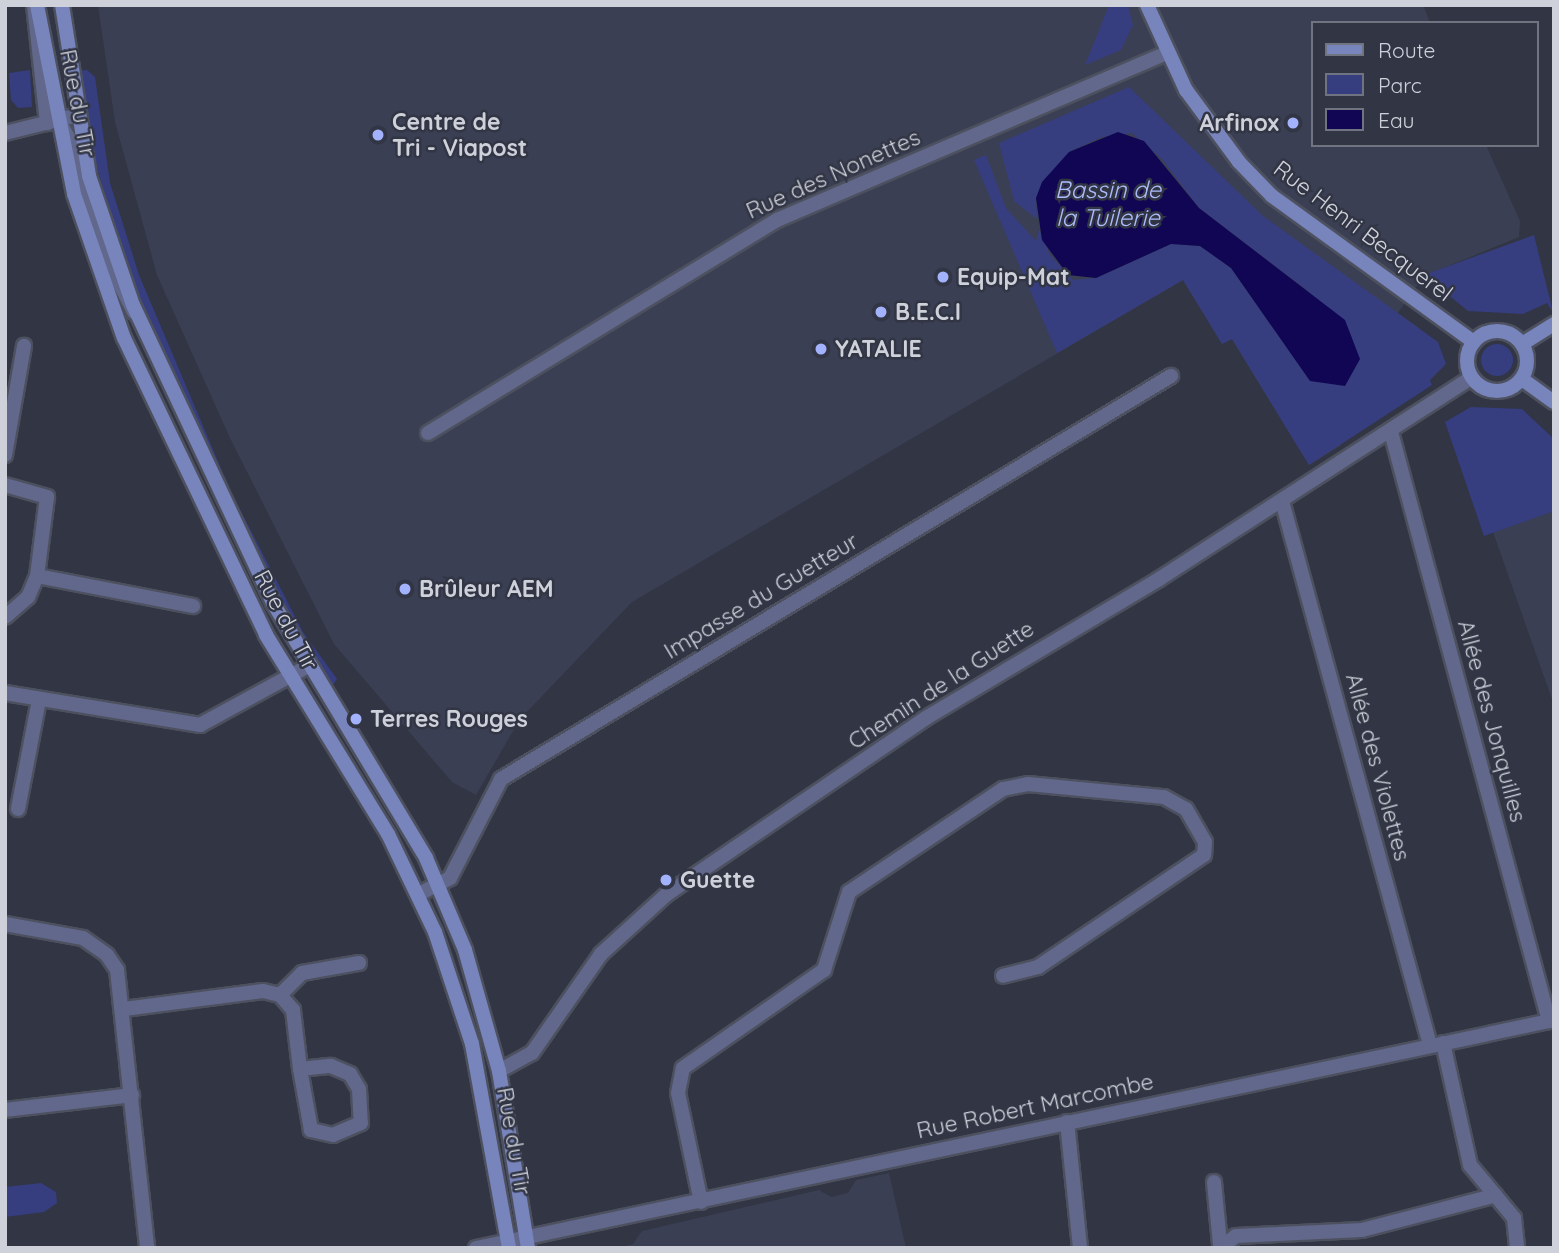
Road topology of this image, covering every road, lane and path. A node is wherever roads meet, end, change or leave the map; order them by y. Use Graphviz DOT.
graph roads {
  1 [pos="36,5"];
  2 [pos="62,5"];
  3 [pos="1147,5"];
  4 [pos="1166,53"];
  5 [pos="78,115"];
  6 [pos="52,121"];
  7 [pos="5,133"];
  8 [pos="142,323"];
  9 [pos="1554,324"];
  10 [pos="1474,342"];
  11 [pos="1522,344"];
  12 [pos="24,346"];
  13 [pos="1171,376"];
  14 [pos="1471,377"];
  15 [pos="1522,379"];
  16 [pos="1554,402"];
  17 [pos="1391,432"];
  18 [pos="428,433"];
  19 [pos="5,455"];
  20 [pos="5,485"];
  21 [pos="1282,501"];
  22 [pos="37,576"];
  23 [pos="193,606"];
  24 [pos="5,617"];
  25 [pos="308,666"];
  26 [pos="290,677"];
  27 [pos="5,693"];
  28 [pos="39,700"];
  29 [pos="18,809"];
  30 [pos="439,884"];
  31 [pos="419,894"];
  32 [pos="5,925"];
  33 [pos="359,963"];
  34 [pos="1003,976"];
  35 [pos="280,995"];
  36 [pos="124,1009"];
  37 [pos="1552,1020"];
  38 [pos="1436,1044"];
  39 [pos="300,1069"];
  40 [pos="499,1071"];
  41 [pos="479,1076"];
  42 [pos="132,1095"];
  43 [pos="5,1110"];
  44 [pos="1067,1122"];
  45 [pos="1214,1182"];
  46 [pos="1496,1195"];
  47 [pos="701,1202"];
  48 [pos="527,1244"];
  49 [pos="509,1245"];
  50 [pos="1220,1246"];
  51 [pos="147,1248"];
  52 [pos="476,1248"];
  53 [pos="1080,1248"];
  54 [pos="1517,1248"];
  1 -- 6 [label="main road, Rue du Tir"];
  1 -- 6 [label="street"];
  2 -- 5 [label="main road, Rue du Tir"];
  3 -- 4 [label="main road, Rue Henri Becquerel"];
  4 -- 10 [label="main road, Rue Henri Becquerel"];
  4 -- 18 [label="street, Rue des Nonettes"];
  5 -- 6 [label="street"];
  5 -- 8 [label="main road, Rue du Tir"];
  6 -- 7 [label="street"];
  6 -- 8 [label="street"];
  6 -- 26 [label="main road, Rue du Tir"];
  8 -- 25 [label="main road, Rue du Tir"];
  9 -- 11 [label="main road"];
  10 -- 11 [label="main road"];
  10 -- 14 [label="main road"];
  11 -- 15 [label="main road"];
  12 -- 19 [label="street"];
  13 -- 30 [label="street, Impasse du Guetteur"];
  14 -- 15 [label="main road"];
  14 -- 17 [label="street, Chemin de la Guette"];
  15 -- 16 [label="main road"];
  17 -- 21 [label="street, Chemin de la Guette"];
  17 -- 37 [label="street, Allée des Jonquilles"];
  20 -- 22 [label="street"];
  21 -- 38 [label="street, Allée des Violettes"];
  21 -- 40 [label="street, Chemin de la Guette"];
  22 -- 23 [label="street"];
  22 -- 24 [label="street"];
  25 -- 26 [label="street"];
  25 -- 30 [label="main road, Rue du Tir"];
  26 -- 28 [label="street"];
  26 -- 31 [label="main road, Rue du Tir"];
  27 -- 28 [label="street"];
  28 -- 29 [label="street"];
  30 -- 31 [label="street, Impasse du Guetteur"];
  30 -- 40 [label="main road, Rue du Tir"];
  31 -- 41 [label="main road, Rue du Tir"];
  32 -- 36 [label="street"];
  33 -- 35 [label="street"];
  34 -- 47 [label="street"];
  35 -- 36 [label="street"];
  35 -- 39 [label="street"];
  36 -- 42 [label="street"];
  37 -- 38 [label="street, Rue Robert Marcombe"];
  38 -- 44 [label="street, Rue Robert Marcombe"];
  38 -- 46 [label="street, Allée des Violettes"];
  39 -- 39 [label="street"];
  40 -- 41 [label="main road, Chemin de la Guette"];
  40 -- 48 [label="main road, Rue du Tir"];
  41 -- 49 [label="main road, Rue du Tir"];
  42 -- 43 [label="street"];
  42 -- 51 [label="street"];
  44 -- 47 [label="street, Rue Robert Marcombe"];
  44 -- 53 [label="street"];
  45 -- 50 [label="street"];
  46 -- 50 [label="street"];
  46 -- 54 [label="street, Allée des Violettes"];
  47 -- 48 [label="street, Rue Robert Marcombe"];
  48 -- 49 [label="street, Rue Robert Marcombe"];
  49 -- 52 [label="street, Rue Robert Marcombe"];
}
